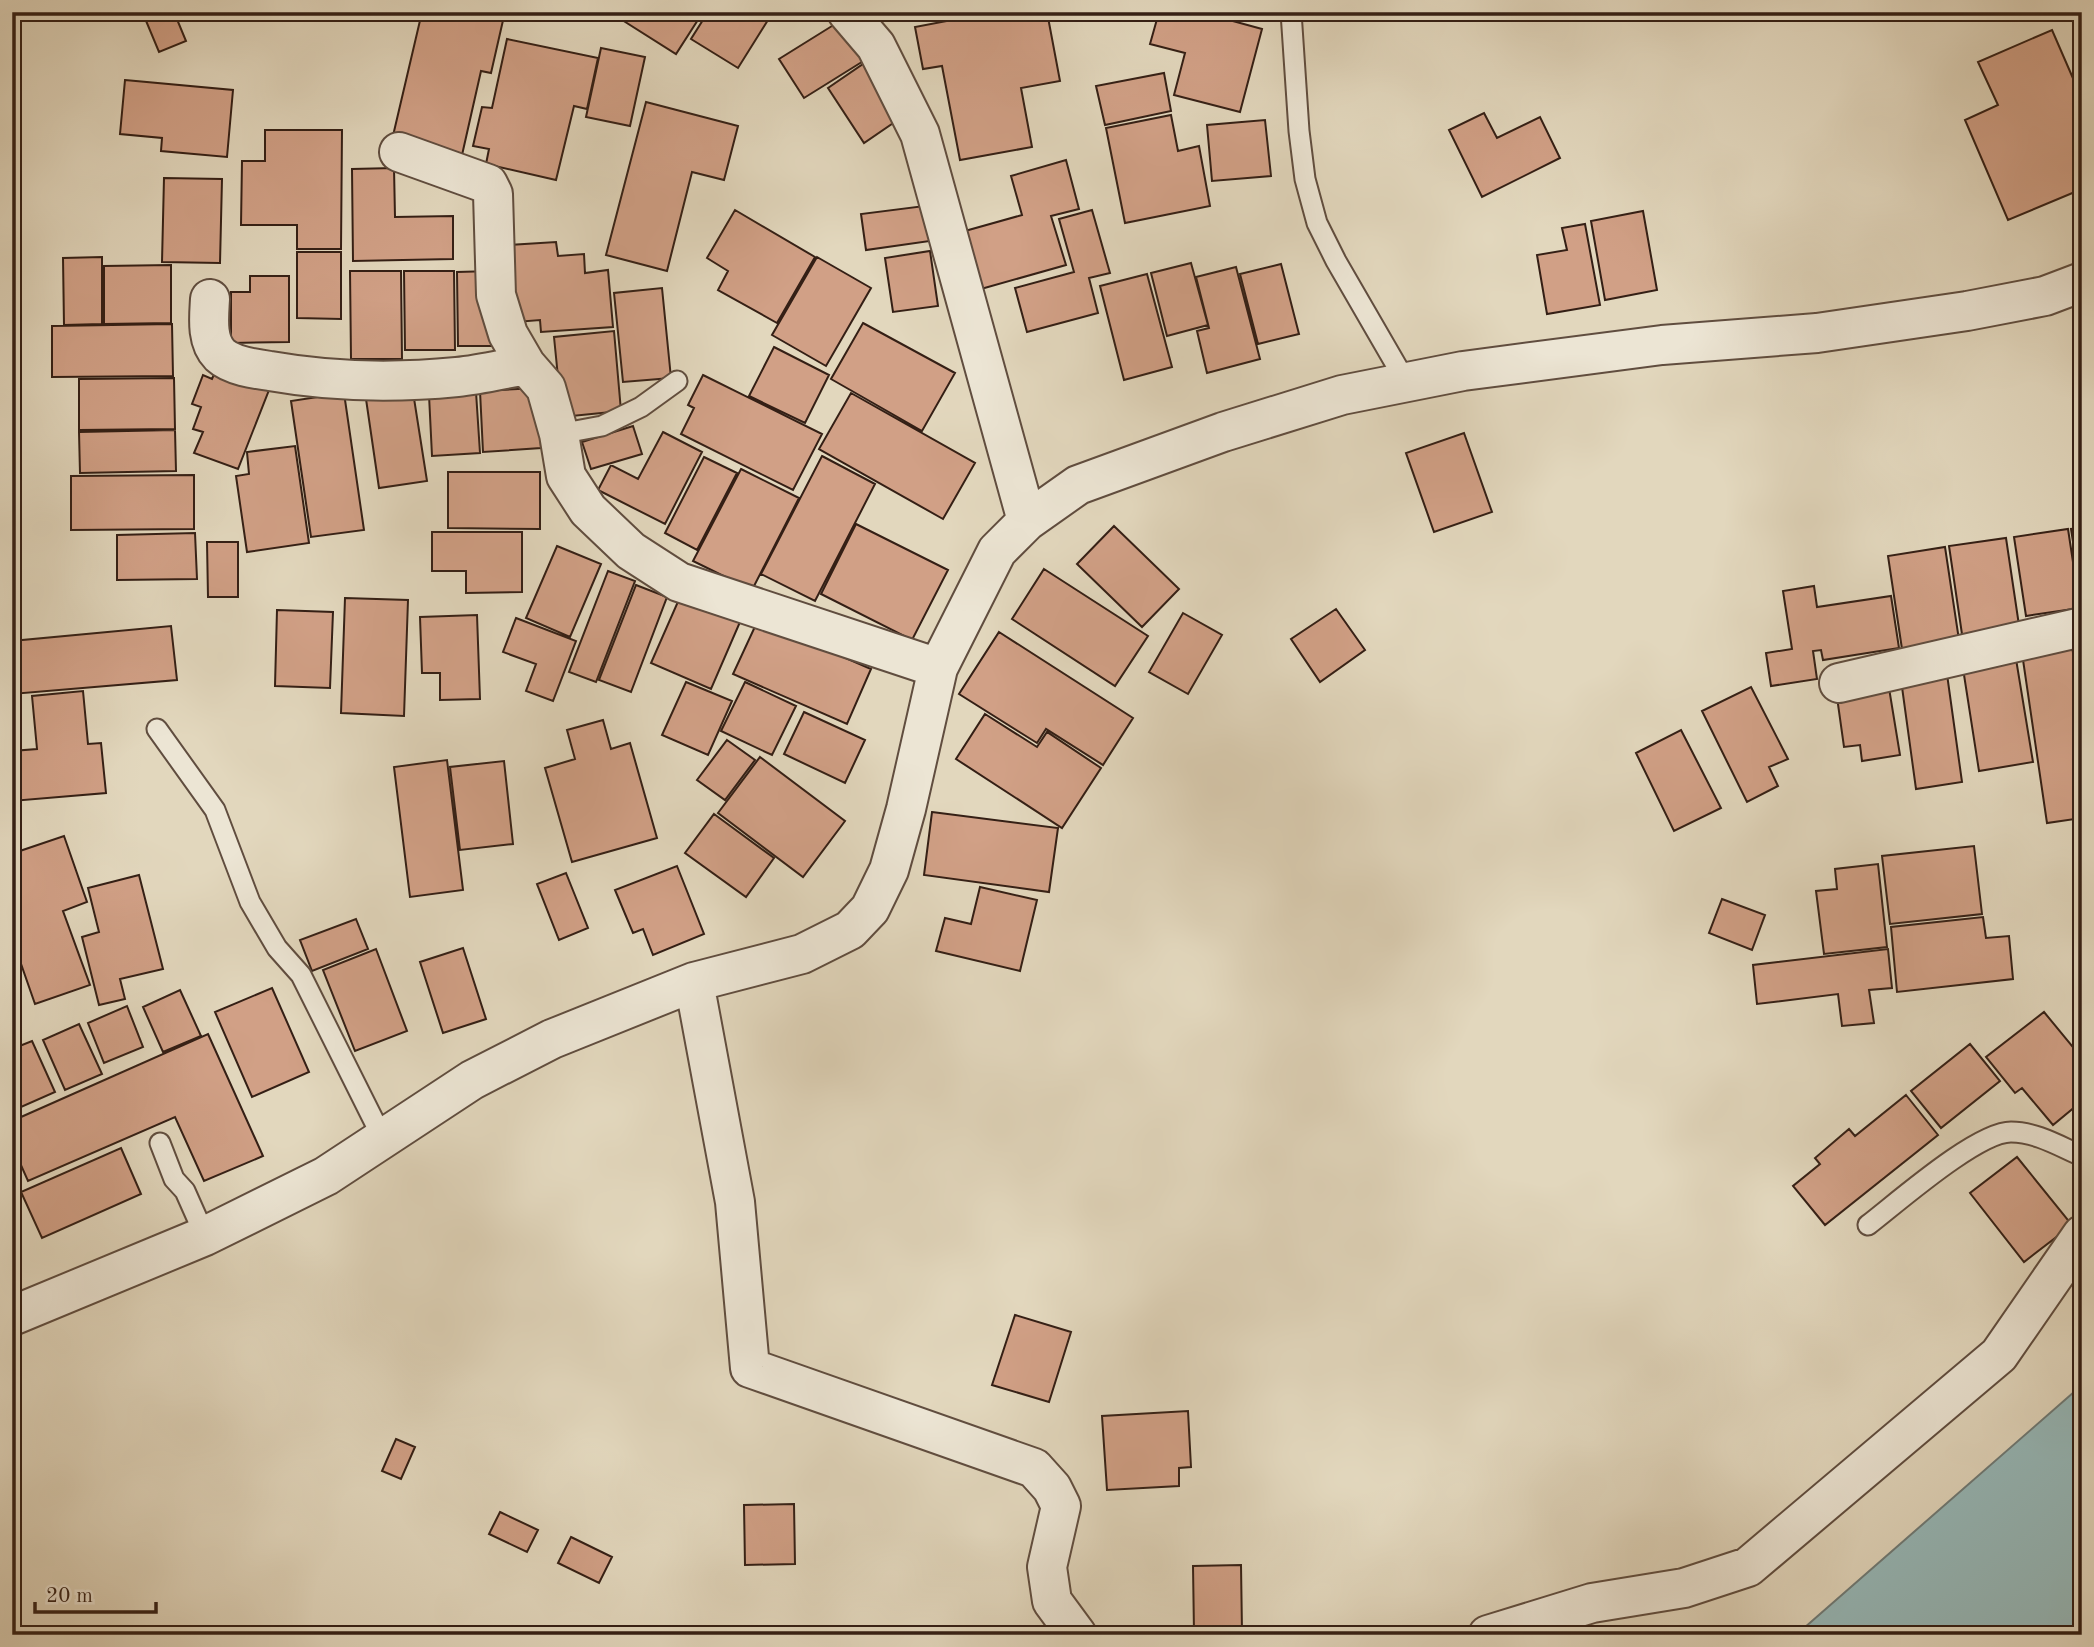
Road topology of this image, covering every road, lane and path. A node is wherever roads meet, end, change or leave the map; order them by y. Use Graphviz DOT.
graph roads {
  1 [pos="847,12"];
  2 [pos="1291,12"];
  3 [pos="399,152"];
  4 [pos="2082,282"];
  5 [pos="210,299"];
  6 [pos="526,365"];
  7 [pos="677,381"];
  8 [pos="1406,382"];
  9 [pos="559,435"];
  10 [pos="1027,521"];
  11 [pos="2082,627"];
  12 [pos="938,668"];
  13 [pos="1839,683"];
  14 [pos="157,729"];
  15 [pos="694,982"];
  16 [pos="383,1139"];
  17 [pos="160,1143"];
  18 [pos="2082,1156"];
  19 [pos="1868,1225"];
  20 [pos="2082,1235"];
  21 [pos="205,1236"];
  22 [pos="12,1316"];
  23 [pos="1077,1635"];
  24 [pos="1488,1635"];
  1 -- 10 [label="street"];
  2 -- 8 [label="lane"];
  3 -- 6 [label="street"];
  4 -- 8 [label="street"];
  5 -- 6 [label="street"];
  6 -- 9 [label="street"];
  7 -- 9 [label="lane"];
  8 -- 10 [label="street"];
  9 -- 12 [label="street"];
  10 -- 12 [label="street"];
  11 -- 13 [label="street"];
  12 -- 15 [label="street"];
  14 -- 16 [label="lane"];
  15 -- 16 [label="street"];
  15 -- 23 [label="street"];
  16 -- 21 [label="street"];
  17 -- 21 [label="lane"];
  18 -- 19 [label="lane"];
  20 -- 24 [label="street"];
  21 -- 22 [label="street"];
}
